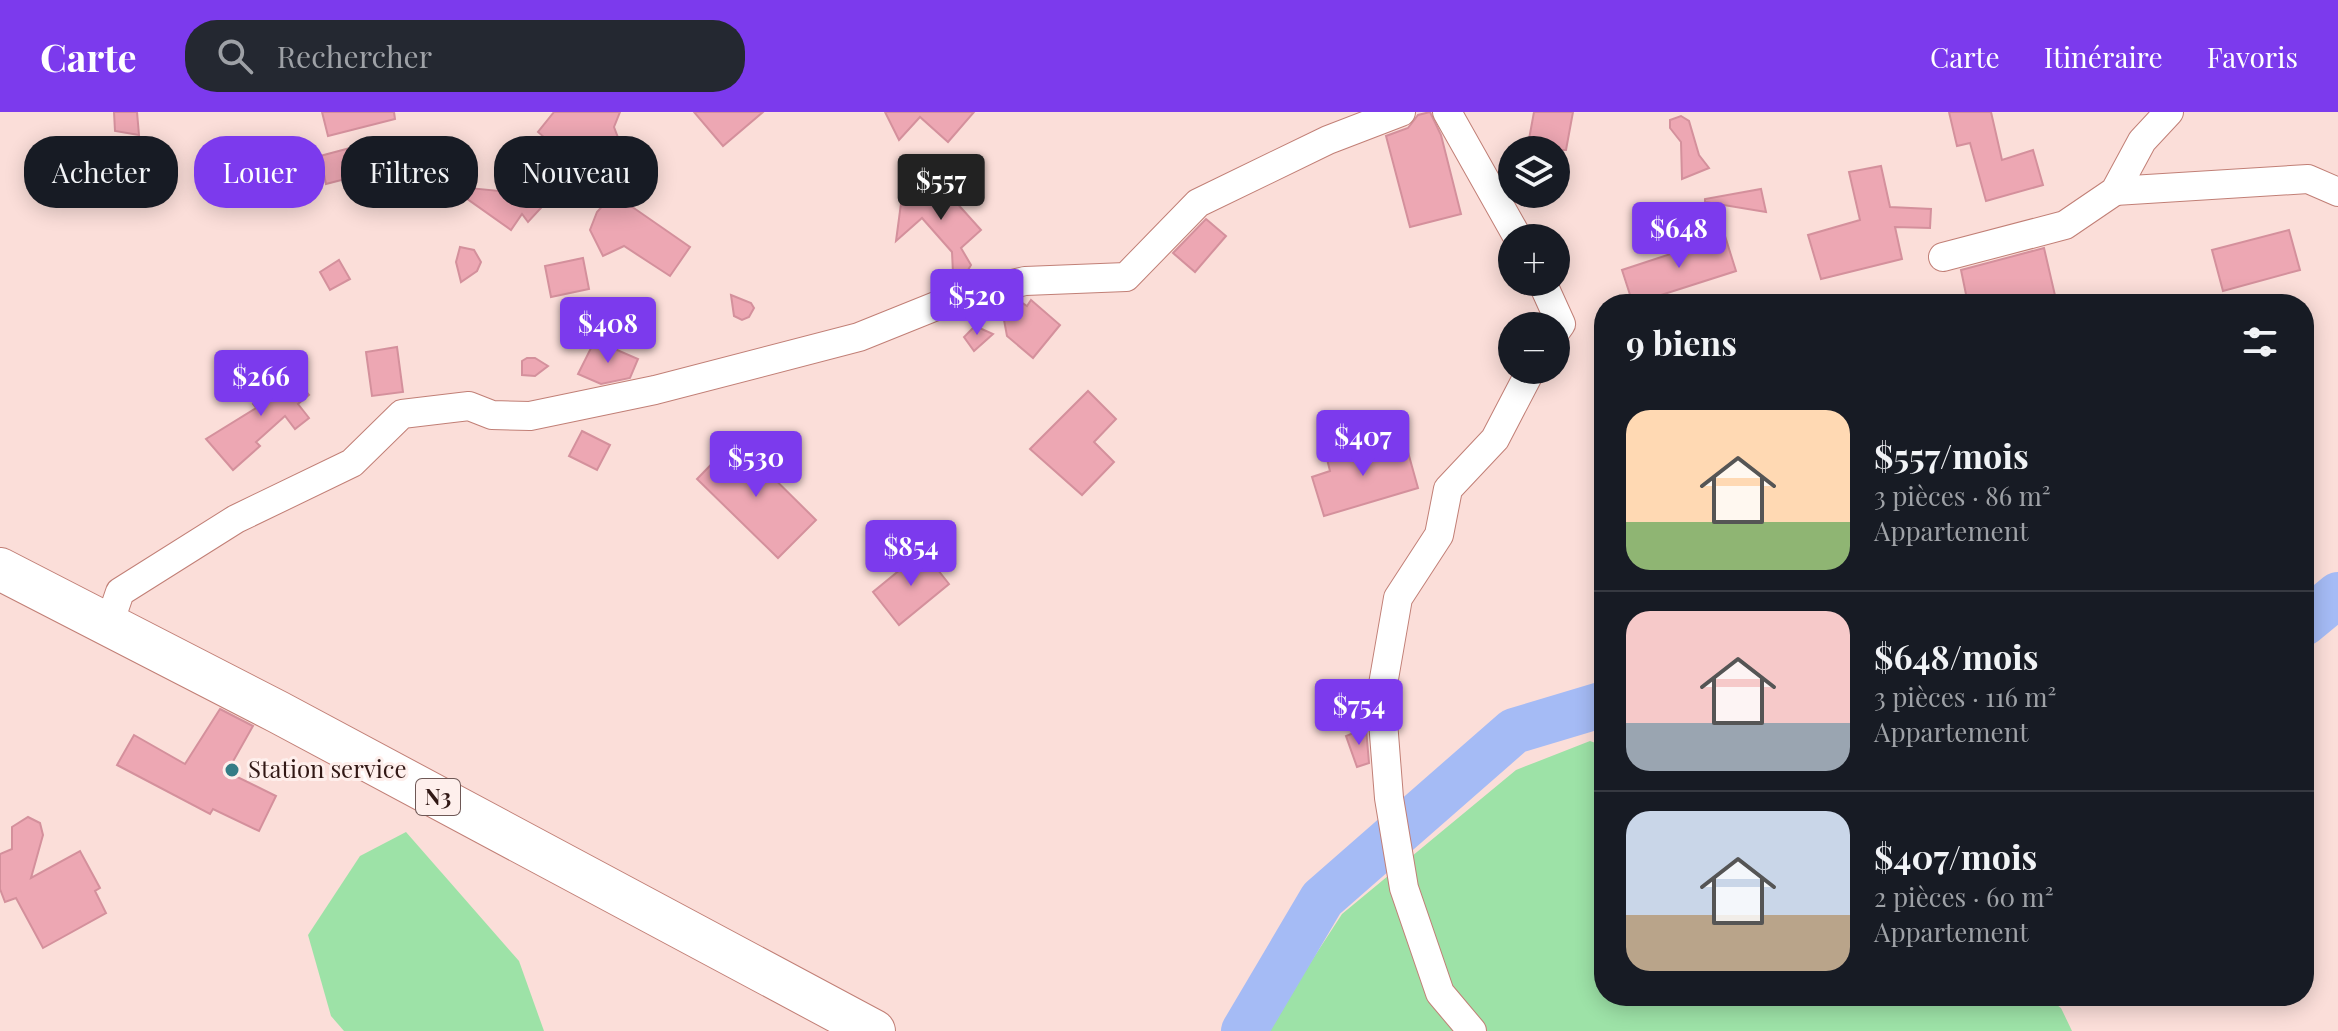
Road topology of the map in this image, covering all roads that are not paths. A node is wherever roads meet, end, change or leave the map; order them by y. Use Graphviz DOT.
graph roads {
  1 [pos="1401,112"];
  2 [pos="1447,112"];
  3 [pos="2169,112"];
  4 [pos="2338,171"];
  5 [pos="2308,179"];
  6 [pos="2115,191"];
  7 [pos="2338,192"];
  8 [pos="1510,224"];
  9 [pos="1943,257"];
  10 [pos="1524,384"];
  11 [pos="0,569"];
  12 [pos="108,627"];
  13 [pos="874,1031"];
  14 [pos="1472,1031"];
  1 -- 12 [label="street"];
  2 -- 8 [label="street"];
  3 -- 6 [label="street"];
  4 -- 5 [label="street"];
  5 -- 6 [label="street"];
  5 -- 7 [label="street"];
  6 -- 9 [label="street"];
  10 -- 14 [label="street"];
  11 -- 12 [label="highway, N3"];
  12 -- 13 [label="highway, N3"];
}
